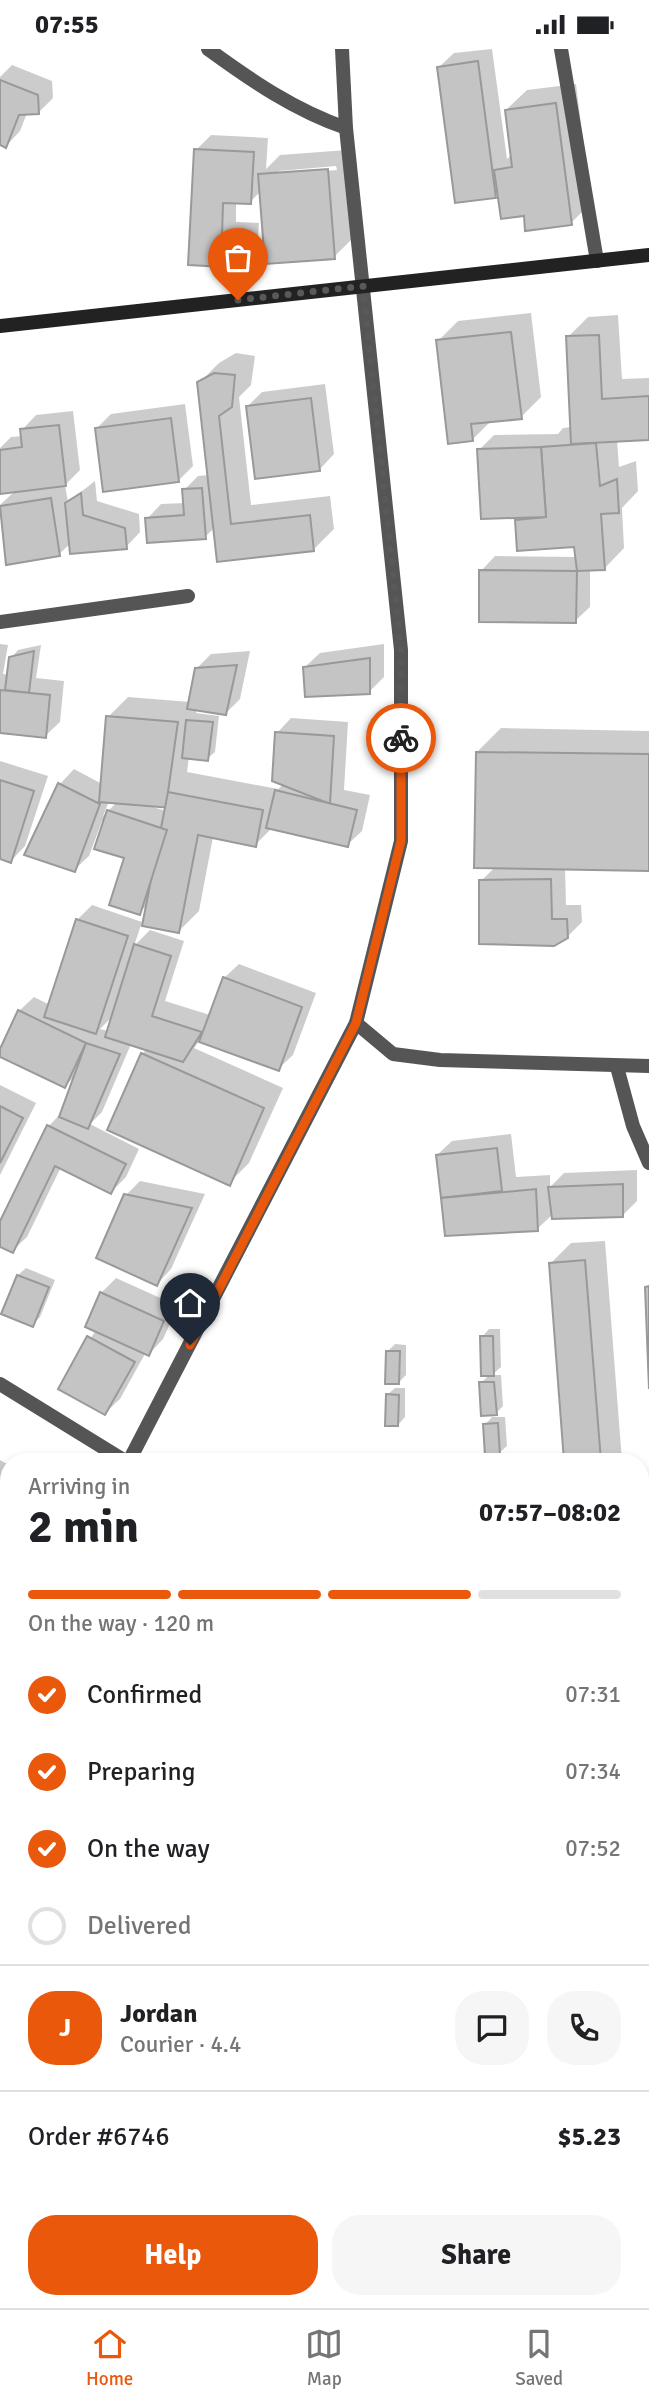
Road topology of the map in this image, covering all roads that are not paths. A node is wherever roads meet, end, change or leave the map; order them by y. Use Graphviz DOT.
graph roads {
  1 [pos="208,49"];
  2 [pos="342,49"];
  3 [pos="561,49"];
  4 [pos="346,128"];
  5 [pos="649,255"];
  6 [pos="597,261"];
  7 [pos="363,286"];
  8 [pos="0,326"];
  9 [pos="188,596"];
  10 [pos="0,622"];
  11 [pos="356,1023"];
  12 [pos="649,1066"];
  13 [pos="617,1067"];
  14 [pos="649,1163"];
  15 [pos="0,1384"];
  16 [pos="114,1453"];
  17 [pos="131,1453"];
  1 -- 4 [label="street"];
  2 -- 4 [label="street"];
  3 -- 6 [label="street"];
  4 -- 7 [label="street"];
  5 -- 6 [label="street"];
  6 -- 7 [label="street"];
  7 -- 8 [label="street"];
  7 -- 11 [label="street"];
  9 -- 10 [label="street"];
  11 -- 13 [label="street"];
  11 -- 17 [label="street"];
  12 -- 13 [label="street"];
  13 -- 14 [label="street"];
  15 -- 16 [label="street"];
}
